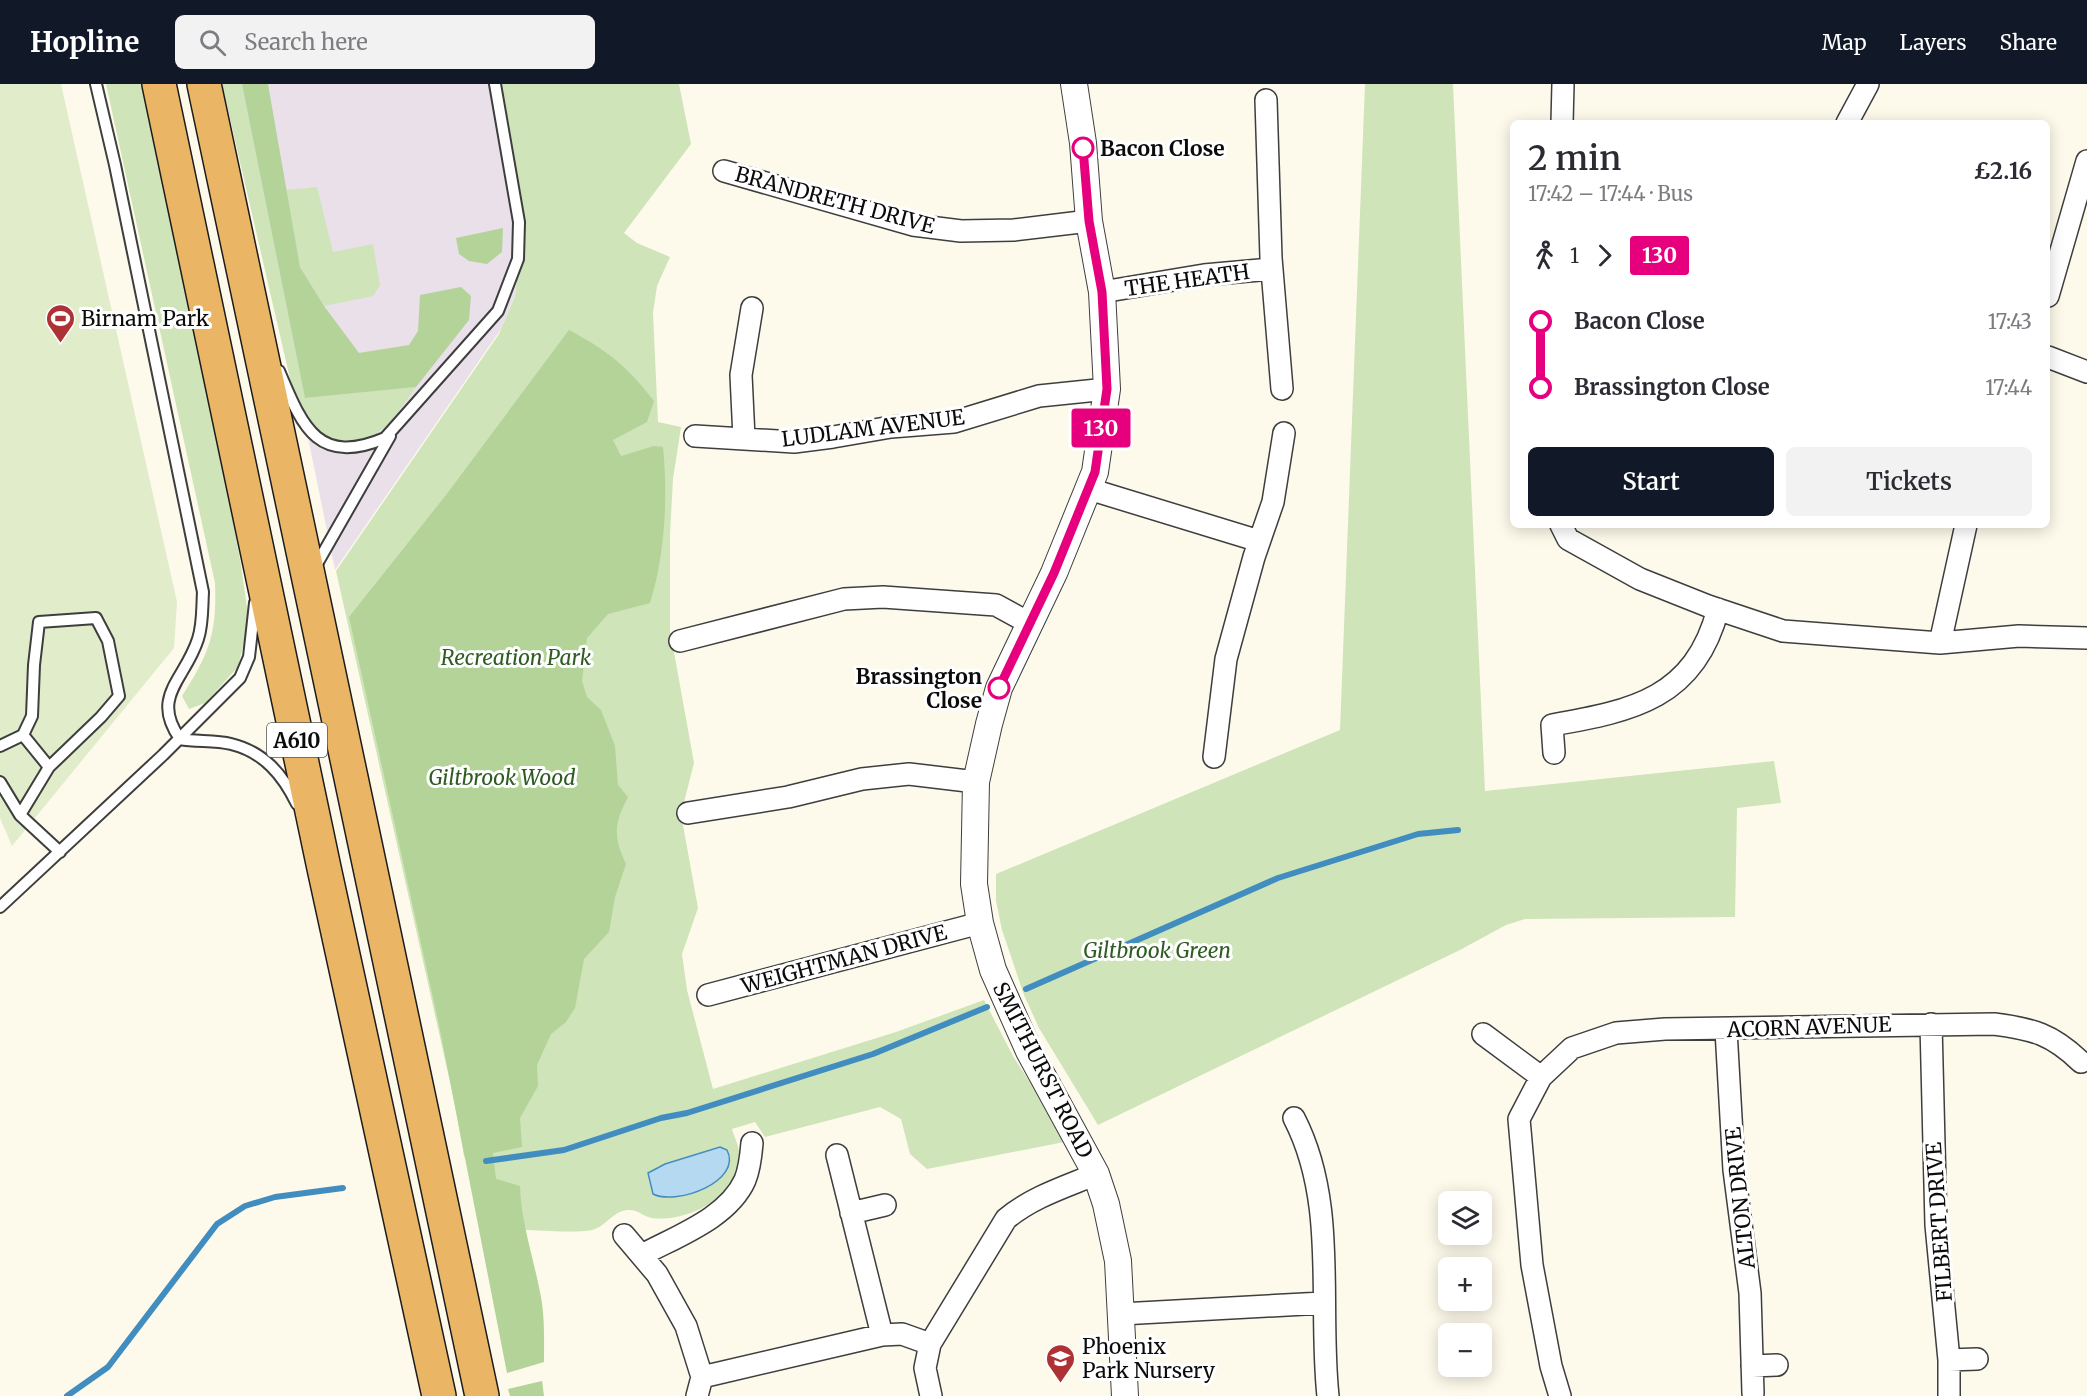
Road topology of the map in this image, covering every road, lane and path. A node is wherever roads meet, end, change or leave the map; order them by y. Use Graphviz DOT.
graph roads {
  1 [pos="96,84"];
  2 [pos="159,84"];
  3 [pos="204,84"];
  4 [pos="495,84"];
  5 [pos="1074,84"];
  6 [pos="1563,84"];
  7 [pos="1868,84"];
  8 [pos="1266,100"];
  9 [pos="1567,120"];
  10 [pos="1849,120"];
  11 [pos="2087,161"];
  12 [pos="724,171"];
  13 [pos="1089,221"];
  14 [pos="1271,269"];
  15 [pos="2050,283"];
  16 [pos="1102,292"];
  17 [pos="252,307"];
  18 [pos="752,308"];
  19 [pos="2050,358"];
  20 [pos="2087,372"];
  21 [pos="1107,389"];
  22 [pos="1282,389"];
  23 [pos="396,426"];
  24 [pos="1284,433"];
  25 [pos="695,436"];
  26 [pos="744,438"];
  27 [pos="1089,489"];
  28 [pos="248,501"];
  29 [pos="1563,528"];
  30 [pos="1965,528"];
  31 [pos="1259,541"];
  32 [pos="308,581"];
  33 [pos="1718,609"];
  34 [pos="1029,623"];
  35 [pos="2087,638"];
  36 [pos="680,641"];
  37 [pos="1940,643"];
  38 [pos="23,735"];
  39 [pos="180,739"];
  40 [pos="0,746"];
  41 [pos="1554,753"];
  42 [pos="1214,757"];
  43 [pos="49,767"];
  44 [pos="0,782"];
  45 [pos="976,782"];
  46 [pos="688,813"];
  47 [pos="20,816"];
  48 [pos="60,852"];
  49 [pos="324,868"];
  50 [pos="0,907"];
  51 [pos="980,923"];
  52 [pos="708,995"];
  53 [pos="1931,1024"];
  54 [pos="1726,1030"];
  55 [pos="1484,1034"];
  56 [pos="2084,1066"];
  57 [pos="1541,1077"];
  58 [pos="1294,1118"];
  59 [pos="752,1143"];
  60 [pos="837,1155"];
  61 [pos="1096,1174"];
  62 [pos="885,1205"];
  63 [pos="851,1213"];
  64 [pos="624,1235"];
  65 [pos="642,1254"];
  66 [pos="1323,1304"];
  67 [pos="1121,1314"];
  68 [pos="882,1335"];
  69 [pos="930,1344"];
  70 [pos="1977,1359"];
  71 [pos="1949,1360"];
  72 [pos="1777,1365"];
  73 [pos="1752,1366"];
  74 [pos="700,1386"];
  75 [pos="1753,1393"];
  76 [pos="439,1396"];
  77 [pos="482,1396"];
  78 [pos="931,1396"];
  79 [pos="1125,1396"];
  80 [pos="1328,1396"];
  81 [pos="1560,1396"];
  82 [pos="1949,1396"];
  1 -- 39 [label="lane"];
  2 -- 28 [label="highway, A610"];
  3 -- 17 [label="highway, A610"];
  4 -- 23 [label="lane"];
  5 -- 13 [label="street, SMITHURST ROAD"];
  6 -- 9 [label="street"];
  7 -- 10 [label="street"];
  8 -- 14 [label="street, THE HEATH"];
  11 -- 15 [label="street"];
  12 -- 13 [label="street, BRANDRETH DRIVE"];
  13 -- 16 [label="street, SMITHURST ROAD"];
  14 -- 16 [label="street, THE HEATH"];
  14 -- 22 [label="street, THE HEATH"];
  16 -- 21 [label="street, SMITHURST ROAD"];
  17 -- 23 [label="lane"];
  17 -- 32 [label="highway, A610"];
  18 -- 26 [label="street"];
  19 -- 20 [label="street"];
  21 -- 26 [label="street, LUDLAM AVENUE"];
  21 -- 27 [label="street, SMITHURST ROAD"];
  23 -- 32 [label="lane"];
  24 -- 31 [label="street"];
  25 -- 26 [label="street, LUDLAM AVENUE"];
  27 -- 31 [label="street"];
  27 -- 34 [label="street, SMITHURST ROAD"];
  28 -- 39 [label="lane"];
  28 -- 49 [label="highway, A610"];
  29 -- 33 [label="street"];
  30 -- 37 [label="street"];
  31 -- 42 [label="street"];
  32 -- 77 [label="highway, A610"];
  33 -- 37 [label="street"];
  33 -- 41 [label="street"];
  34 -- 36 [label="street"];
  34 -- 45 [label="street, SMITHURST ROAD"];
  35 -- 37 [label="street"];
  38 -- 40 [label="lane"];
  38 -- 43 [label="lane"];
  38 -- 43 [label="lane"];
  39 -- 48 [label="lane"];
  39 -- 49 [label="lane"];
  43 -- 47 [label="lane"];
  44 -- 47 [label="lane"];
  45 -- 46 [label="street"];
  45 -- 51 [label="street, SMITHURST ROAD"];
  47 -- 48 [label="lane"];
  48 -- 50 [label="lane"];
  49 -- 76 [label="highway, A610"];
  51 -- 52 [label="street, WEIGHTMAN DRIVE"];
  51 -- 61 [label="street, SMITHURST ROAD"];
  53 -- 54 [label="street, ACORN AVENUE"];
  53 -- 56 [label="street, ACORN AVENUE"];
  53 -- 71 [label="street, FILBERT DRIVE"];
  54 -- 57 [label="street, ACORN AVENUE"];
  54 -- 73 [label="street, ALTON DRIVE"];
  55 -- 57 [label="street"];
  57 -- 81 [label="street, ACORN AVENUE"];
  58 -- 66 [label="street"];
  59 -- 65 [label="street"];
  60 -- 63 [label="street"];
  61 -- 67 [label="street, SMITHURST ROAD"];
  61 -- 69 [label="street"];
  62 -- 63 [label="street"];
  63 -- 68 [label="street"];
  64 -- 65 [label="street"];
  65 -- 74 [label="street"];
  66 -- 67 [label="street"];
  66 -- 80 [label="street"];
  67 -- 79 [label="street, SMITHURST ROAD"];
  68 -- 69 [label="street"];
  68 -- 74 [label="street"];
  69 -- 78 [label="street"];
  70 -- 71 [label="street"];
  71 -- 82 [label="street, FILBERT DRIVE"];
  72 -- 73 [label="street"];
  73 -- 75 [label="street, ALTON DRIVE"];
}
